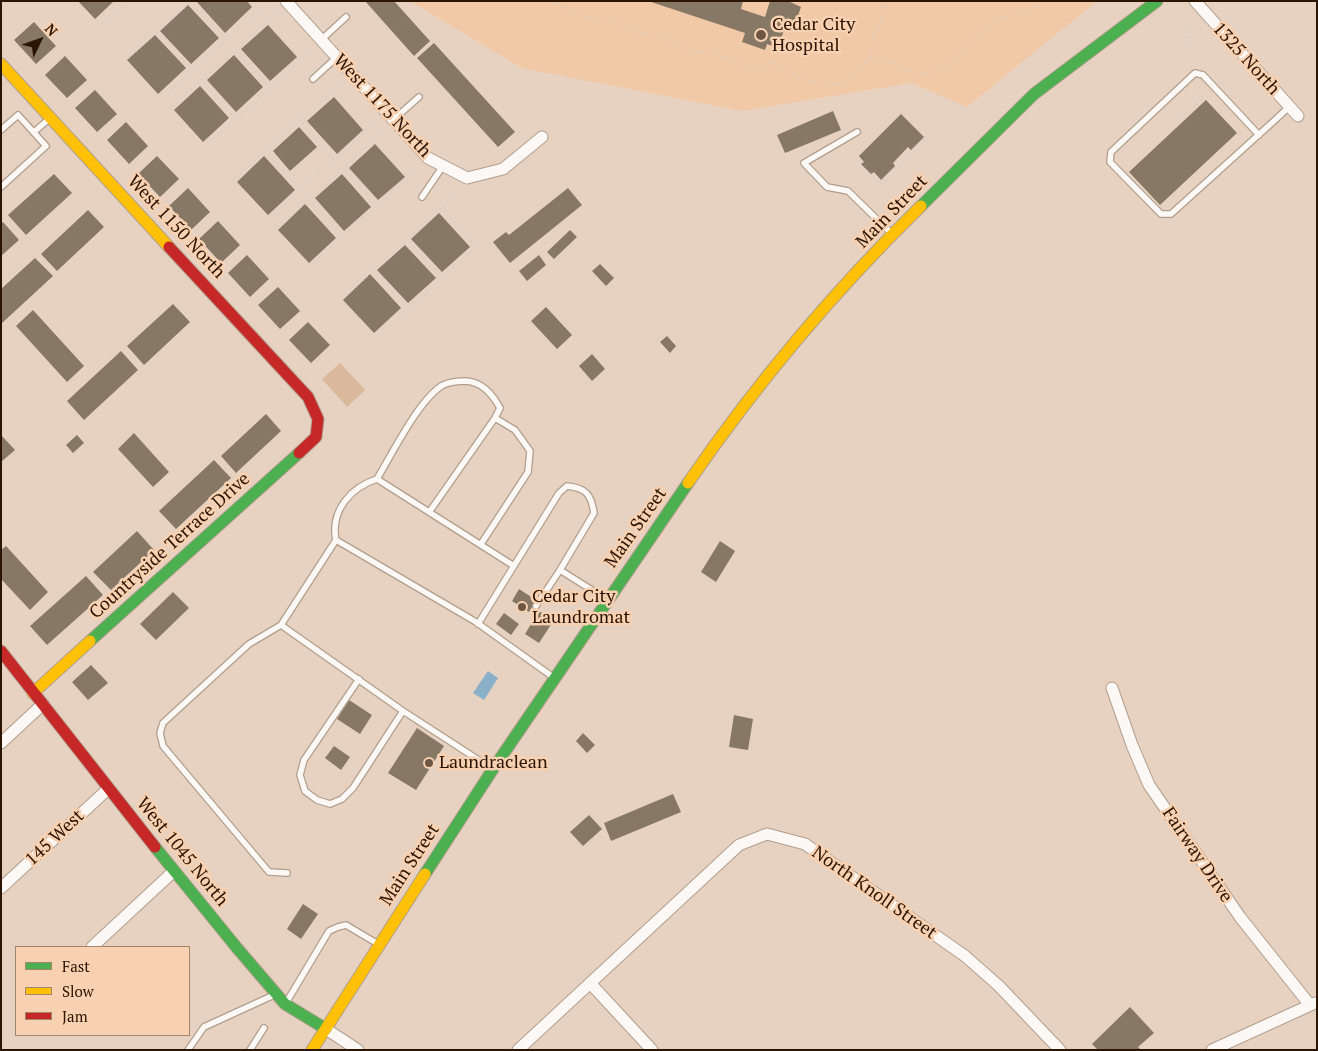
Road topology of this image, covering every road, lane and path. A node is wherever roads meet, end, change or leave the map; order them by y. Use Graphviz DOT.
graph roads {
  1 [pos="126,1"];
  2 [pos="191,1"];
  3 [pos="269,1"];
  4 [pos="286,1"];
  5 [pos="554,1"];
  6 [pos="881,1"];
  7 [pos="1043,1"];
  8 [pos="1157,1"];
  9 [pos="1195,1"];
  10 [pos="278,11"];
  11 [pos="346,17"];
  12 [pos="1187,24"];
  13 [pos="98,27"];
  14 [pos="157,32"];
  15 [pos="226,40"];
  16 [pos="321,40"];
  17 [pos="235,49"];
  18 [pos="313,50"];
  19 [pos="337,57"];
  20 [pos="128,58"];
  21 [pos="869,59"];
  22 [pos="1196,60"];
  23 [pos="1,64"];
  24 [pos="192,71"];
  25 [pos="313,79"];
  26 [pos="201,80"];
  27 [pos="342,82"];
  28 [pos="1199,86"];
  29 [pos="270,88"];
  30 [pos="164,97"];
  31 [pos="419,97"];
  32 [pos="172,106"];
  33 [pos="1290,106"];
  34 [pos="1298,116"];
  35 [pos="51,117"];
  36 [pos="236,119"];
  37 [pos="299,120"];
  38 [pos="393,120"];
  39 [pos="378,121"];
  40 [pos="1174,124"];
  41 [pos="1,130"];
  42 [pos="385,130"];
  43 [pos="34,132"];
  44 [pos="858,132"];
  45 [pos="1258,135"];
  46 [pos="542,137"];
  47 [pos="925,139"];
  48 [pos="207,145"];
  49 [pos="266,151"];
  50 [pos="910,155"];
  51 [pos="335,159"];
  52 [pos="857,162"];
  53 [pos="916,162"];
  54 [pos="444,166"];
  55 [pos="419,167"];
  56 [pos="343,168"];
  57 [pos="236,177"];
  58 [pos="1,187"];
  59 [pos="300,190"];
  60 [pos="461,191"];
  61 [pos="422,197"];
  62 [pos="309,199"];
  63 [pos="376,206"];
  64 [pos="442,208"];
  65 [pos="270,217"];
  66 [pos="278,227"];
  67 [pos="892,234"];
  68 [pos="342,236"];
  69 [pos="407,240"];
  70 [pos="311,264"];
  71 [pos="374,270"];
  72 [pos="442,278"];
  73 [pos="344,297"];
  74 [pos="409,309"];
  75 [pos="379,336"];
  76 [pos="495,418"];
  77 [pos="318,419"];
  78 [pos="377,479"];
  79 [pos="430,511"];
  80 [pos="336,540"];
  81 [pos="481,544"];
  82 [pos="514,566"];
  83 [pos="560,570"];
  84 [pos="608,600"];
  85 [pos="536,606"];
  86 [pos="478,624"];
  87 [pos="281,625"];
  88 [pos="1,651"];
  89 [pos="555,678"];
  90 [pos="358,679"];
  91 [pos="1112,688"];
  92 [pos="33,693"];
  93 [pos="43,704"];
  94 [pos="403,711"];
  95 [pos="1,743"];
  96 [pos="493,769"];
  97 [pos="108,789"];
  98 [pos="174,871"];
  99 [pos="288,873"];
  100 [pos="1,888"];
  101 [pos="380,945"];
  102 [pos="93,946"];
  103 [pos="590,984"];
  104 [pos="276,994"];
  105 [pos="285,1004"];
  106 [pos="1314,1004"];
  107 [pos="264,1028"];
  108 [pos="326,1029"];
  109 [pos="188,1050"];
  110 [pos="250,1050"];
  111 [pos="312,1050"];
  112 [pos="358,1050"];
  113 [pos="518,1050"];
  114 [pos="652,1050"];
  115 [pos="1060,1050"];
  116 [pos="1212,1050"];
  1 -- 13 [label="path"];
  2 -- 14 [label="path"];
  2 -- 15 [label="path"];
  3 -- 15 [label="path"];
  4 -- 16 [label="street, West 1175 North"];
  5 -- 21 [label="path"];
  6 -- 21 [label="path"];
  7 -- 21 [label="path"];
  8 -- 67 [label="main road, Main Street"];
  9 -- 33 [label="street, 1325 North"];
  10 -- 17 [label="path"];
  11 -- 16 [label="lane"];
  12 -- 22 [label="path"];
  14 -- 20 [label="path"];
  14 -- 24 [label="path"];
  15 -- 24 [label="path"];
  16 -- 19 [label="street, West 1175 North"];
  17 -- 26 [label="path"];
  17 -- 29 [label="path"];
  18 -- 29 [label="path"];
  19 -- 25 [label="lane"];
  19 -- 38 [label="street, West 1175 North"];
  23 -- 35 [label="main road, West 1150 North"];
  24 -- 30 [label="path"];
  26 -- 32 [label="path"];
  26 -- 36 [label="path"];
  27 -- 37 [label="path"];
  28 -- 40 [label="path"];
  29 -- 36 [label="path"];
  31 -- 38 [label="lane"];
  33 -- 34 [label="street, 1325 North"];
  33 -- 45 [label="lane"];
  35 -- 43 [label="lane"];
  35 -- 77 [label="main road, West 1150 North"];
  36 -- 48 [label="path"];
  37 -- 49 [label="path"];
  37 -- 51 [label="path"];
  38 -- 54 [label="street, West 1175 North"];
  39 -- 51 [label="path"];
  41 -- 43 [label="lane"];
  42 -- 56 [label="path"];
  43 -- 58 [label="lane"];
  44 -- 67 [label="lane"];
  45 -- 45 [label="lane"];
  46 -- 54 [label="street, West 1175 North"];
  47 -- 50 [label="path"];
  49 -- 57 [label="path"];
  49 -- 59 [label="path"];
  50 -- 52 [label="path"];
  50 -- 53 [label="path"];
  51 -- 59 [label="path"];
  54 -- 61 [label="lane"];
  55 -- 63 [label="path"];
  56 -- 62 [label="path"];
  56 -- 63 [label="path"];
  59 -- 65 [label="path"];
  60 -- 64 [label="path"];
  62 -- 66 [label="path"];
  62 -- 68 [label="path"];
  63 -- 68 [label="path"];
  64 -- 69 [label="path"];
  64 -- 72 [label="path"];
  67 -- 84 [label="main road, Main Street"];
  68 -- 70 [label="path"];
  69 -- 71 [label="path"];
  69 -- 72 [label="path"];
  71 -- 73 [label="path"];
  71 -- 74 [label="path"];
  72 -- 74 [label="path"];
  74 -- 75 [label="path"];
  76 -- 78 [label="lane"];
  76 -- 79 [label="lane"];
  76 -- 81 [label="lane"];
  77 -- 92 [label="main road, Countryside Terrace Drive"];
  78 -- 79 [label="lane"];
  78 -- 80 [label="lane"];
  79 -- 81 [label="lane"];
  80 -- 86 [label="lane"];
  80 -- 87 [label="lane"];
  81 -- 82 [label="lane"];
  82 -- 83 [label="lane"];
  82 -- 86 [label="lane"];
  83 -- 84 [label="lane"];
  83 -- 85 [label="lane"];
  84 -- 89 [label="main road, Main Street"];
  86 -- 89 [label="lane"];
  87 -- 90 [label="lane"];
  87 -- 99 [label="lane"];
  88 -- 92 [label="main road, West 1045 North"];
  89 -- 96 [label="main road, Main Street"];
  90 -- 94 [label="lane"];
  90 -- 94 [label="lane"];
  91 -- 106 [label="street, Fairway Drive"];
  92 -- 93 [label="main road, West 1045 North"];
  93 -- 95 [label="street"];
  93 -- 97 [label="main road, West 1045 North"];
  94 -- 96 [label="lane"];
  96 -- 101 [label="main road, Main Street"];
  97 -- 98 [label="main road, West 1045 North"];
  97 -- 100 [label="street, 145 West"];
  98 -- 102 [label="street"];
  98 -- 104 [label="main road, West 1045 North"];
  101 -- 105 [label="lane"];
  101 -- 108 [label="main road, Main Street"];
  103 -- 113 [label="street, North Knoll Street"];
  103 -- 114 [label="street"];
  103 -- 115 [label="street, North Knoll Street"];
  104 -- 105 [label="main road, West 1045 North"];
  104 -- 109 [label="lane"];
  105 -- 108 [label="main road, West 1045 North"];
  106 -- 116 [label="street"];
  107 -- 110 [label="lane"];
  108 -- 111 [label="main road, Main Street"];
  108 -- 112 [label="street, West 1045 North"];
}
